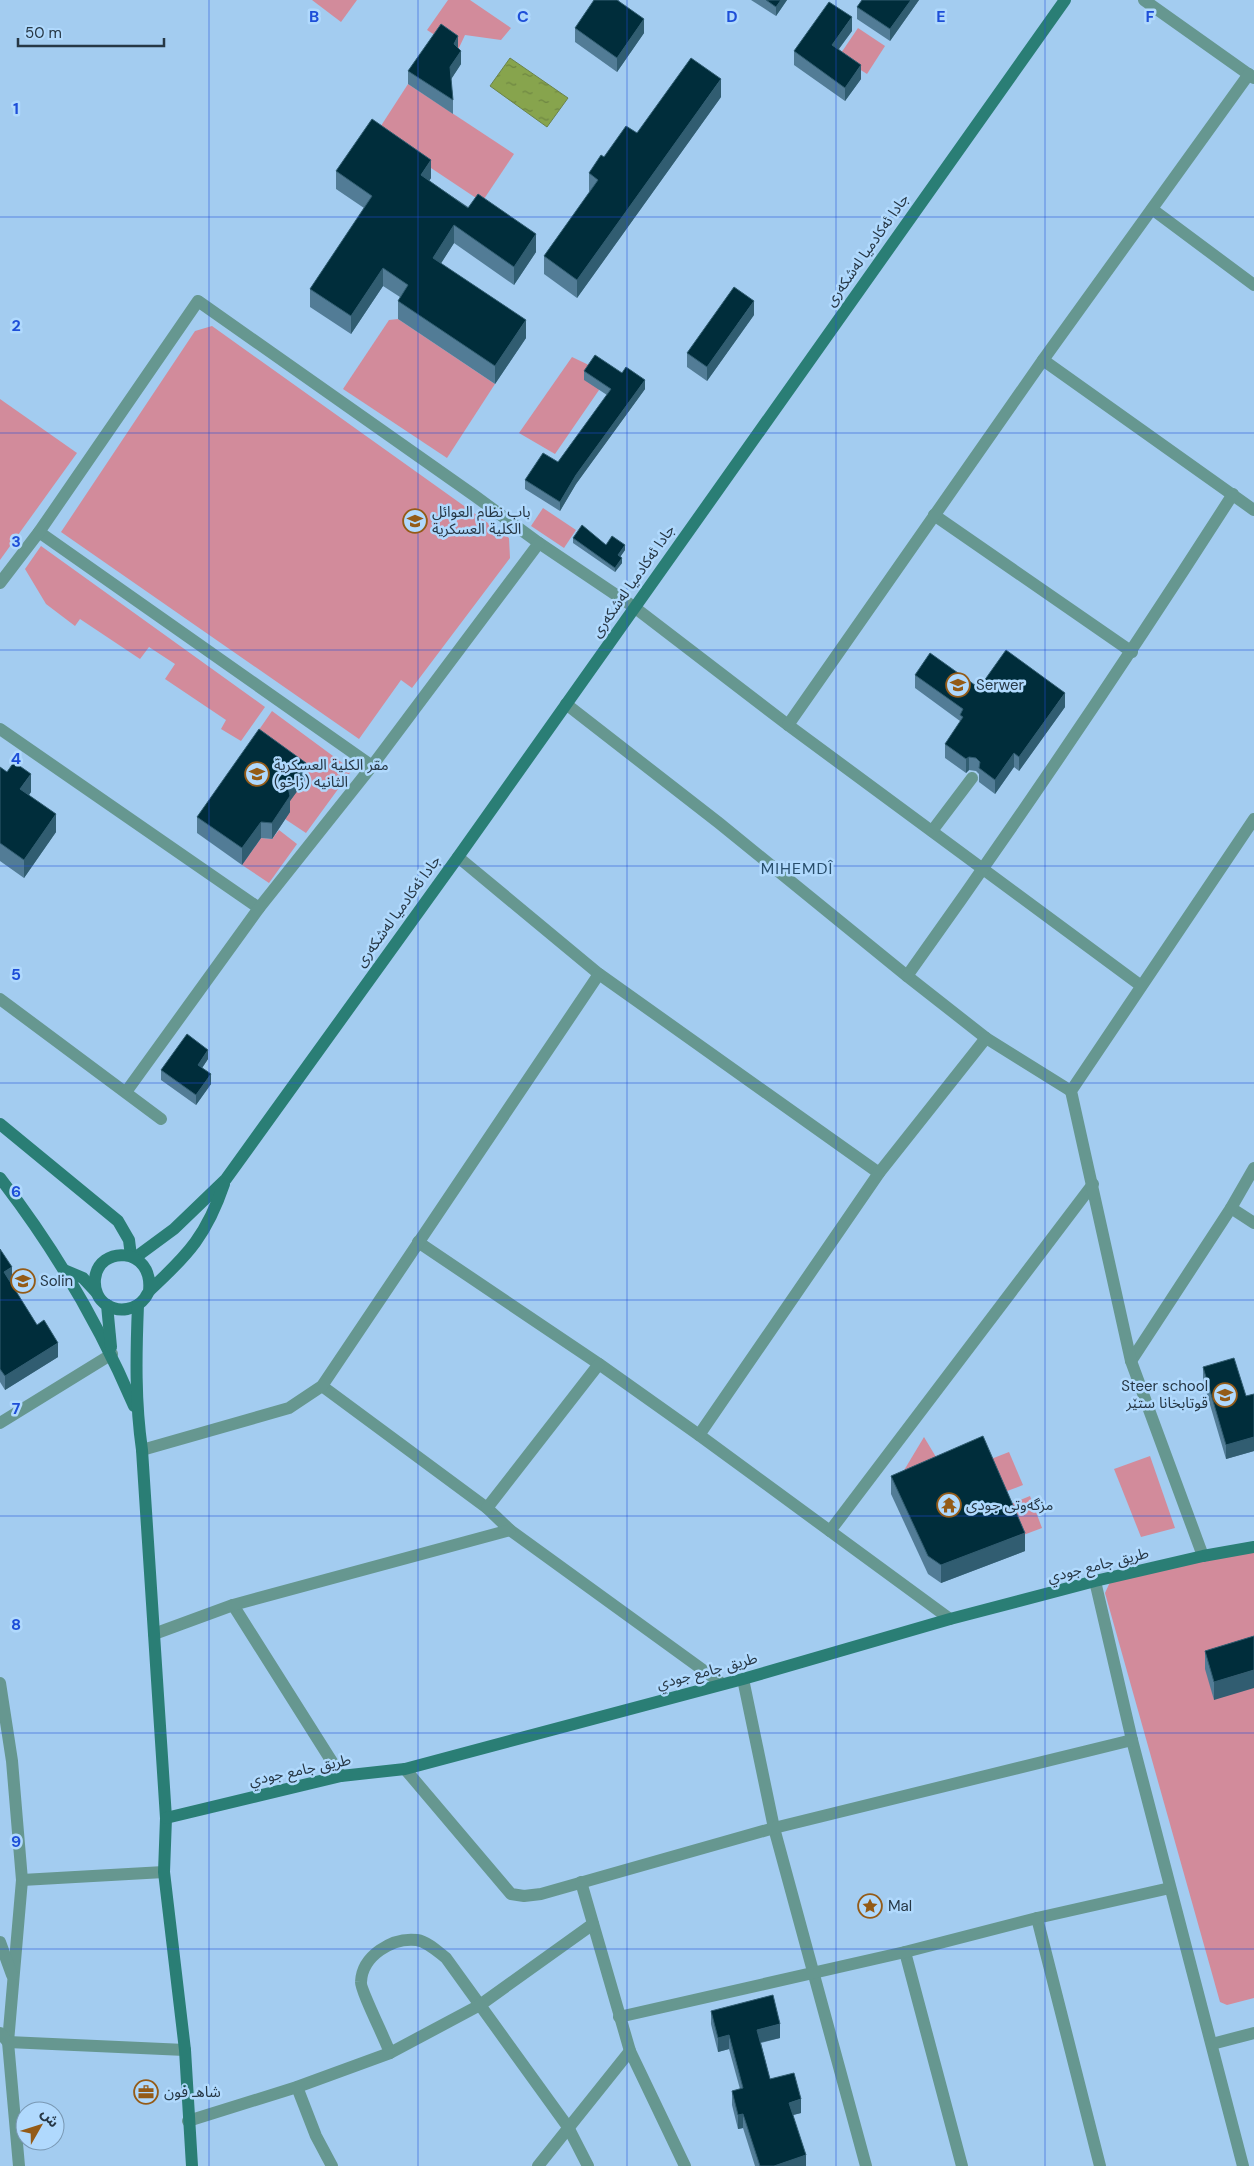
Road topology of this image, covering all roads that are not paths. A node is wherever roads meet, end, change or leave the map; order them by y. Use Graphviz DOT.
graph roads {
  1 [pos="1065,0"];
  2 [pos="1144,0"];
  3 [pos="1252,76"];
  4 [pos="1152,209"];
  5 [pos="1254,285"];
  6 [pos="1043,360"];
  7 [pos="1233,494"];
  8 [pos="1254,510"];
  9 [pos="934,515"];
  10 [pos="39,532"];
  11 [pos="539,543"];
  12 [pos="0,584"];
  13 [pos="634,608"];
  14 [pos="1132,652"];
  15 [pos="566,704"];
  16 [pos="788,725"];
  17 [pos="0,729"];
  18 [pos="372,766"];
  19 [pos="972,778"];
  20 [pos="1254,819"];
  21 [pos="932,831"];
  22 [pos="458,856"];
  23 [pos="983,870"];
  24 [pos="259,908"];
  25 [pos="599,974"];
  26 [pos="907,976"];
  27 [pos="1140,986"];
  28 [pos="0,999"];
  29 [pos="986,1038"];
  30 [pos="1071,1091"];
  31 [pos="126,1092"];
  32 [pos="161,1119"];
  33 [pos="0,1124"];
  34 [pos="1254,1168"];
  35 [pos="879,1173"];
  36 [pos="0,1178"];
  37 [pos="226,1179"];
  38 [pos="1093,1184"];
  39 [pos="1230,1208"];
  40 [pos="1254,1223"];
  41 [pos="418,1242"];
  42 [pos="133,1257"];
  43 [pos="64,1270"];
  44 [pos="148,1291"];
  45 [pos="96,1292"];
  46 [pos="107,1305"];
  47 [pos="138,1305"];
  48 [pos="112,1354"];
  49 [pos="1131,1361"];
  50 [pos="599,1364"];
  51 [pos="322,1386"];
  52 [pos="137,1413"];
  53 [pos="0,1423"];
  54 [pos="699,1435"];
  55 [pos="142,1450"];
  56 [pos="487,1508"];
  57 [pos="510,1530"];
  58 [pos="830,1531"];
  59 [pos="1254,1547"];
  60 [pos="1203,1556"];
  61 [pos="1095,1581"];
  62 [pos="233,1605"];
  63 [pos="950,1619"];
  64 [pos="154,1634"];
  65 [pos="743,1679"];
  66 [pos="0,1683"];
  67 [pos="721,1683"];
  68 [pos="1132,1740"];
  69 [pos="405,1769"];
  70 [pos="341,1776"];
  71 [pos="166,1818"];
  72 [pos="774,1828"];
  73 [pos="164,1872"];
  74 [pos="22,1880"];
  75 [pos="581,1882"];
  76 [pos="1170,1888"];
  77 [pos="1037,1918"];
  78 [pos="593,1924"];
  79 [pos="0,1942"];
  80 [pos="905,1952"];
  81 [pos="814,1973"];
  82 [pos="13,1980"];
  83 [pos="480,2005"];
  84 [pos="619,2017"];
  85 [pos="1254,2033"];
  86 [pos="4,2037"];
  87 [pos="1212,2044"];
  88 [pos="185,2050"];
  89 [pos="630,2051"];
  90 [pos="390,2053"];
  91 [pos="297,2087"];
  92 [pos="188,2122"];
  93 [pos="568,2127"];
  94 [pos="19,2166"];
  95 [pos="192,2166"];
  96 [pos="332,2166"];
  97 [pos="538,2166"];
  98 [pos="588,2166"];
  99 [pos="685,2166"];
  100 [pos="866,2166"];
  101 [pos="962,2166"];
  102 [pos="1100,2166"];
  103 [pos="1243,2166"];
  1 -- 13 [label="main road, جادا ئه‌كادميا له‌شكه‌رى"];
  2 -- 3 [label="street"];
  3 -- 4 [label="street"];
  4 -- 5 [label="street"];
  4 -- 6 [label="street"];
  6 -- 7 [label="street"];
  6 -- 9 [label="street"];
  7 -- 8 [label="street"];
  7 -- 14 [label="street"];
  9 -- 14 [label="street"];
  9 -- 16 [label="street"];
  10 -- 11 [label="street"];
  10 -- 12 [label="street"];
  10 -- 18 [label="street"];
  11 -- 13 [label="street"];
  11 -- 18 [label="street"];
  13 -- 15 [label="main road, جادا ئه‌كادميا له‌شكه‌رى"];
  13 -- 16 [label="street"];
  14 -- 23 [label="street"];
  15 -- 22 [label="main road, جادا ئه‌كادميا له‌شكه‌رى"];
  15 -- 26 [label="street"];
  16 -- 21 [label="street"];
  17 -- 24 [label="street"];
  18 -- 24 [label="street"];
  19 -- 21 [label="street"];
  20 -- 27 [label="street"];
  21 -- 23 [label="street"];
  22 -- 25 [label="street"];
  22 -- 37 [label="main road, جادا ئه‌كادميا له‌شكه‌رى"];
  23 -- 26 [label="street"];
  23 -- 27 [label="street"];
  24 -- 31 [label="street"];
  25 -- 35 [label="street"];
  25 -- 41 [label="street"];
  26 -- 29 [label="street"];
  27 -- 30 [label="street"];
  28 -- 31 [label="street"];
  29 -- 30 [label="street"];
  29 -- 35 [label="street"];
  30 -- 38 [label="street"];
  31 -- 32 [label="street"];
  33 -- 42 [label="main road"];
  34 -- 39 [label="street"];
  35 -- 54 [label="street"];
  36 -- 43 [label="main road"];
  37 -- 42 [label="main road"];
  37 -- 44 [label="main road"];
  38 -- 49 [label="street"];
  38 -- 58 [label="street"];
  39 -- 40 [label="street"];
  39 -- 49 [label="street"];
  41 -- 50 [label="street"];
  41 -- 51 [label="street"];
  42 -- 44 [label="main road"];
  42 -- 45 [label="main road"];
  43 -- 45 [label="main road"];
  43 -- 48 [label="main road"];
  44 -- 47 [label="main road"];
  45 -- 46 [label="main road"];
  46 -- 47 [label="main road"];
  46 -- 48 [label="main road"];
  47 -- 52 [label="main road"];
  48 -- 52 [label="main road"];
  48 -- 53 [label="street"];
  49 -- 60 [label="street"];
  50 -- 54 [label="street"];
  50 -- 56 [label="street"];
  51 -- 55 [label="street"];
  51 -- 56 [label="street"];
  52 -- 55 [label="main road"];
  54 -- 58 [label="street"];
  55 -- 64 [label="main road"];
  56 -- 57 [label="street"];
  57 -- 62 [label="street"];
  57 -- 67 [label="street"];
  58 -- 63 [label="street"];
  59 -- 60 [label="main road, طريق جامع جودي"];
  60 -- 61 [label="main road, طريق جامع جودي"];
  61 -- 63 [label="main road, طريق جامع جودي"];
  61 -- 68 [label="street"];
  62 -- 64 [label="street"];
  62 -- 70 [label="street"];
  63 -- 65 [label="main road, طريق جامع جودي"];
  64 -- 71 [label="main road"];
  65 -- 67 [label="main road, طريق جامع جودي"];
  65 -- 72 [label="street"];
  66 -- 74 [label="street"];
  67 -- 69 [label="main road, طريق جامع جودي"];
  68 -- 72 [label="street"];
  68 -- 76 [label="street"];
  69 -- 70 [label="main road, طريق جامع جودي"];
  69 -- 75 [label="street"];
  70 -- 71 [label="main road, طريق جامع جودي"];
  71 -- 73 [label="main road"];
  72 -- 75 [label="street"];
  72 -- 81 [label="street"];
  73 -- 74 [label="street"];
  73 -- 88 [label="main road"];
  74 -- 82 [label="street"];
  75 -- 78 [label="street"];
  76 -- 77 [label="street"];
  76 -- 87 [label="street"];
  77 -- 80 [label="street"];
  77 -- 102 [label="street"];
  78 -- 83 [label="street"];
  78 -- 84 [label="street"];
  79 -- 82 [label="street"];
  80 -- 81 [label="street"];
  80 -- 101 [label="street"];
  81 -- 84 [label="street"];
  81 -- 100 [label="street"];
  82 -- 86 [label="street"];
  83 -- 90 [label="street"];
  83 -- 90 [label="street"];
  83 -- 93 [label="street"];
  84 -- 89 [label="street"];
  85 -- 87 [label="street"];
  86 -- 88 [label="street"];
  86 -- 94 [label="street"];
  87 -- 103 [label="street"];
  88 -- 92 [label="main road"];
  89 -- 93 [label="street"];
  89 -- 99 [label="street"];
  90 -- 91 [label="street"];
  91 -- 92 [label="street"];
  91 -- 96 [label="street"];
  92 -- 95 [label="main road"];
  93 -- 97 [label="street"];
  93 -- 98 [label="street"];
}
